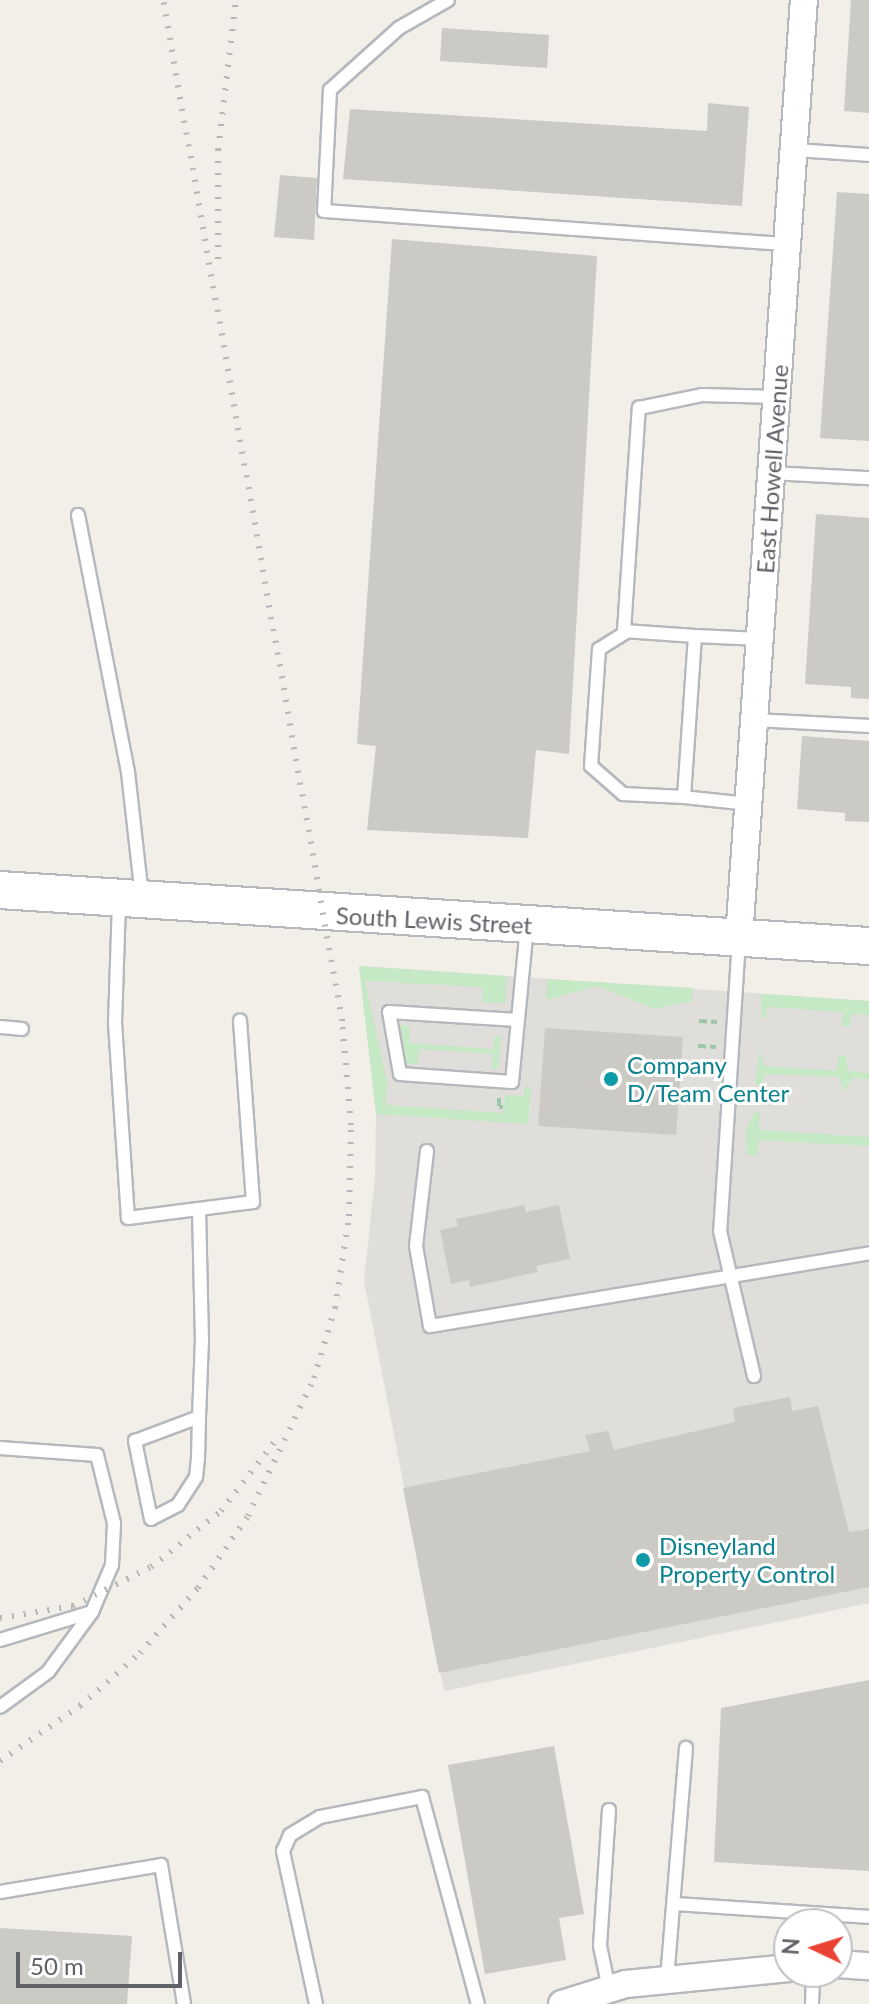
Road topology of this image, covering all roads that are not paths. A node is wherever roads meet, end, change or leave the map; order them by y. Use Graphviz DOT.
graph roads {
  1 [pos="448,0"];
  2 [pos="804,0"];
  3 [pos="794,150"];
  4 [pos="869,155"];
  5 [pos="788,244"];
  6 [pos="777,397"];
  7 [pos="772,473"];
  8 [pos="869,478"];
  9 [pos="78,515"];
  10 [pos="628,631"];
  11 [pos="695,636"];
  12 [pos="760,639"];
  13 [pos="755,720"];
  14 [pos="869,726"];
  15 [pos="684,797"];
  16 [pos="749,804"];
  17 [pos="0,890"];
  18 [pos="130,900"];
  19 [pos="527,925"];
  20 [pos="739,938"];
  21 [pos="869,946"];
  22 [pos="240,1020"];
  23 [pos="517,1020"];
  24 [pos="0,1027"];
  25 [pos="22,1029"];
  26 [pos="427,1151"];
  27 [pos="199,1209"];
  28 [pos="869,1253"];
  29 [pos="731,1276"];
  30 [pos="754,1376"];
  31 [pos="199,1417"];
  32 [pos="0,1448"];
  33 [pos="92,1612"];
  34 [pos="0,1640"];
  35 [pos="0,1707"];
  36 [pos="686,1748"];
  37 [pos="609,1810"];
  38 [pos="0,1892"];
  39 [pos="674,1904"];
  40 [pos="869,1917"];
  41 [pos="773,1969"];
  42 [pos="667,1979"];
  43 [pos="609,1989"];
  44 [pos="184,2004"];
  45 [pos="316,2004"];
  46 [pos="478,2004"];
  47 [pos="562,2004"];
  1 -- 5 [label="lane"];
  2 -- 3 [label="street, East Howell Avenue"];
  3 -- 4 [label="lane"];
  3 -- 5 [label="street, East Howell Avenue"];
  5 -- 6 [label="street, East Howell Avenue"];
  6 -- 7 [label="street, East Howell Avenue"];
  6 -- 10 [label="lane"];
  7 -- 8 [label="lane"];
  7 -- 12 [label="street, East Howell Avenue"];
  9 -- 18 [label="lane"];
  10 -- 11 [label="lane"];
  10 -- 15 [label="lane"];
  11 -- 12 [label="lane"];
  11 -- 15 [label="lane"];
  12 -- 13 [label="street, East Howell Avenue"];
  13 -- 14 [label="lane"];
  13 -- 16 [label="street, East Howell Avenue"];
  15 -- 16 [label="lane"];
  16 -- 20 [label="street, East Howell Avenue"];
  17 -- 18 [label="main road, South Lewis Street"];
  18 -- 19 [label="main road, South Lewis Street"];
  18 -- 27 [label="lane"];
  19 -- 20 [label="main road, South Lewis Street"];
  19 -- 23 [label="lane"];
  20 -- 21 [label="main road, South Lewis Street"];
  20 -- 29 [label="lane"];
  22 -- 27 [label="lane"];
  23 -- 23 [label="lane"];
  24 -- 25 [label="lane"];
  26 -- 29 [label="lane"];
  27 -- 31 [label="lane"];
  28 -- 29 [label="lane"];
  29 -- 30 [label="lane"];
  31 -- 31 [label="lane"];
  32 -- 33 [label="lane"];
  33 -- 34 [label="lane"];
  33 -- 35 [label="lane"];
  36 -- 39 [label="lane"];
  37 -- 43 [label="lane"];
  38 -- 44 [label="lane"];
  39 -- 40 [label="lane"];
  39 -- 42 [label="lane"];
  41 -- 42 [label="street"];
  42 -- 43 [label="street"];
  43 -- 47 [label="street"];
  45 -- 46 [label="lane"];
}
